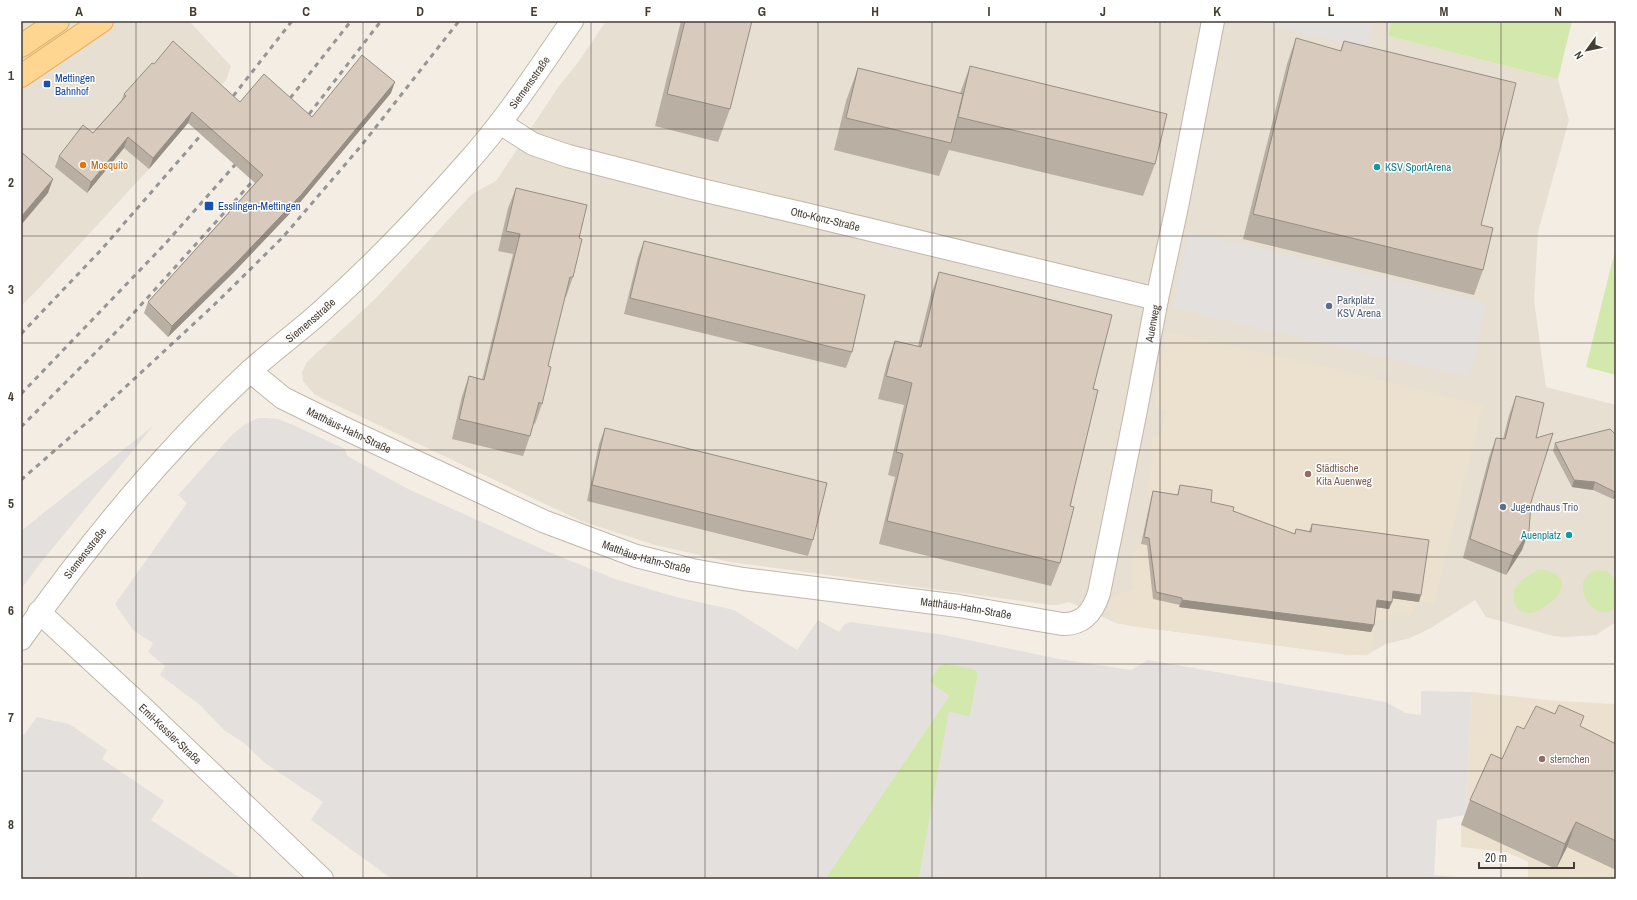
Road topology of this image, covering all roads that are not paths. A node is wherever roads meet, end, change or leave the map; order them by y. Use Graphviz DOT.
graph roads {
  1 [pos="58,21"];
  2 [pos="102,21"];
  3 [pos="572,21"];
  4 [pos="1213,21"];
  5 [pos="21,46"];
  6 [pos="21,76"];
  7 [pos="500,123"];
  8 [pos="1157,299"];
  9 [pos="250,371"];
  10 [pos="39,612"];
  11 [pos="1081,621"];
  12 [pos="21,639"];
  13 [pos="322,879"];
  1 -- 5 [label="main road"];
  2 -- 6 [label="main road"];
  3 -- 7 [label="street, Siemensstraße"];
  4 -- 8 [label="street, Auenweg"];
  7 -- 8 [label="street, Otto-Konz-Straße"];
  7 -- 9 [label="street, Siemensstraße"];
  8 -- 11 [label="street, Auenweg"];
  9 -- 10 [label="street, Siemensstraße"];
  9 -- 11 [label="street, Matthäus-Hahn-Straße"];
  10 -- 12 [label="street"];
  10 -- 13 [label="street, Emil-Kessler-Straße"];
}
